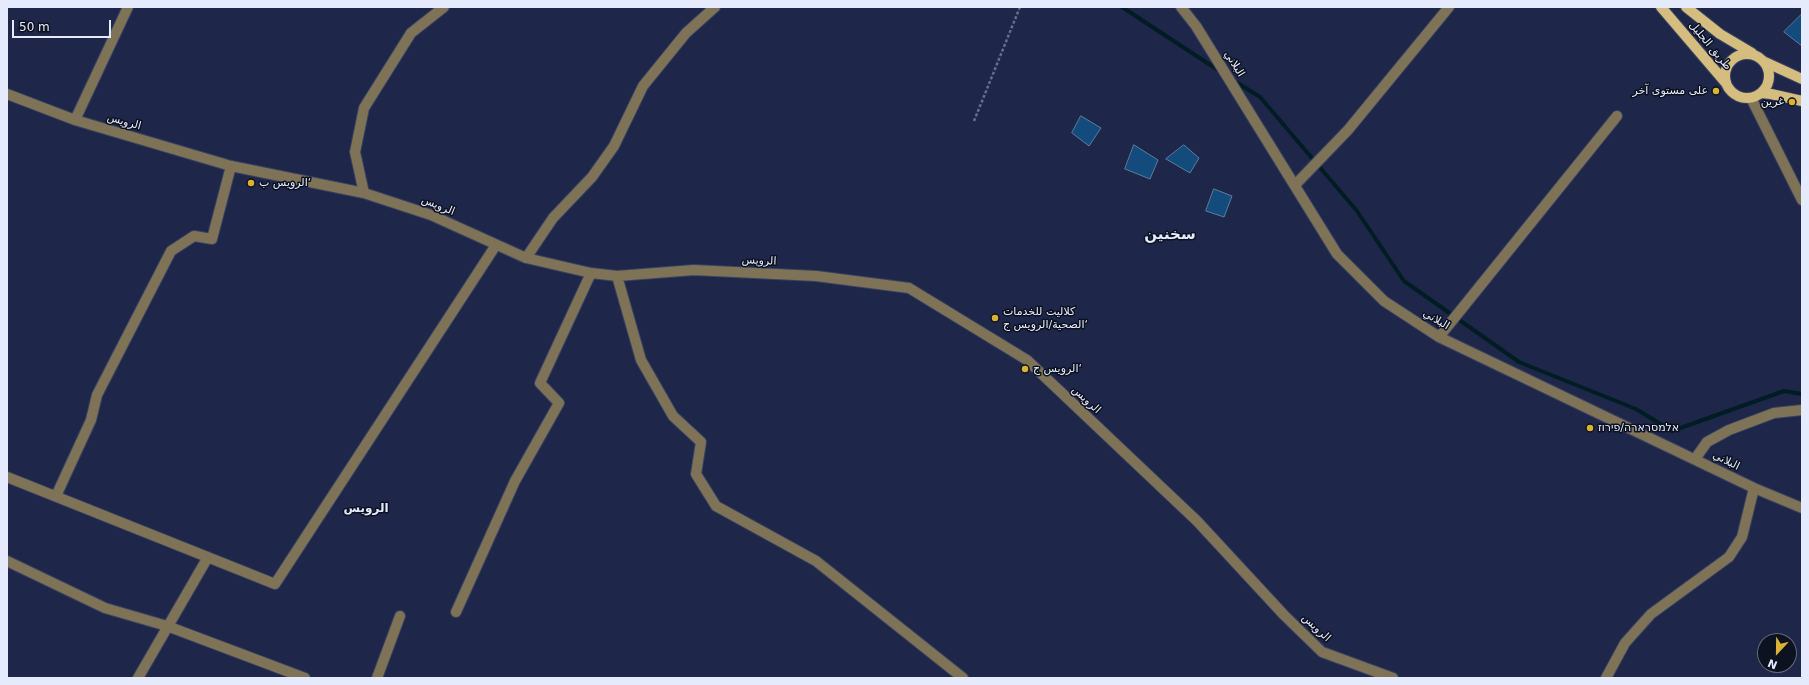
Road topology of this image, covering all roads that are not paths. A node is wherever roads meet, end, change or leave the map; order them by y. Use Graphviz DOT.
graph roads {
  1 [pos="128,7"];
  2 [pos="444,7"];
  3 [pos="715,7"];
  4 [pos="1181,7"];
  5 [pos="1449,7"];
  6 [pos="1662,7"];
  7 [pos="1693,9"];
  8 [pos="1754,54"];
  9 [pos="1765,62"];
  10 [pos="1802,79"];
  11 [pos="1725,82"];
  12 [pos="1761,93"];
  13 [pos="7,94"];
  14 [pos="1751,98"];
  15 [pos="1802,101"];
  16 [pos="1617,116"];
  17 [pos="75,120"];
  18 [pos="231,166"];
  19 [pos="1295,185"];
  20 [pos="364,193"];
  21 [pos="1802,200"];
  22 [pos="496,245"];
  23 [pos="526,258"];
  24 [pos="591,272"];
  25 [pos="617,276"];
  26 [pos="1439,337"];
  27 [pos="1802,410"];
  28 [pos="1695,459"];
  29 [pos="7,477"];
  30 [pos="1754,488"];
  31 [pos="56,496"];
  32 [pos="1802,508"];
  33 [pos="208,557"];
  34 [pos="7,561"];
  35 [pos="456,612"];
  36 [pos="400,616"];
  37 [pos="167,626"];
  38 [pos="282,674"];
  39 [pos="138,678"];
  40 [pos="305,678"];
  41 [pos="377,678"];
  42 [pos="963,678"];
  43 [pos="1393,678"];
  44 [pos="1606,678"];
  1 -- 17 [label="street"];
  2 -- 20 [label="street"];
  3 -- 23 [label="street"];
  4 -- 19 [label="street, البلاني"];
  5 -- 19 [label="street"];
  6 -- 11 [label="main road, طريق الجليل"];
  7 -- 8 [label="main road, طريق الجليل"];
  8 -- 9 [label="main road"];
  8 -- 11 [label="main road"];
  9 -- 10 [label="main road"];
  9 -- 12 [label="main road"];
  11 -- 14 [label="main road"];
  12 -- 14 [label="main road"];
  12 -- 15 [label="main road"];
  13 -- 17 [label="street, الرويس"];
  14 -- 21 [label="street"];
  16 -- 26 [label="street"];
  17 -- 18 [label="street, الرويس"];
  18 -- 20 [label="street, الرويس"];
  18 -- 31 [label="street"];
  19 -- 26 [label="street, البلاني"];
  20 -- 22 [label="street, الرويس"];
  22 -- 23 [label="street, الرويس"];
  22 -- 33 [label="street"];
  23 -- 24 [label="street, الرويس"];
  24 -- 25 [label="street, الرويس"];
  24 -- 35 [label="street"];
  25 -- 42 [label="street"];
  25 -- 43 [label="street, الرويس"];
  26 -- 28 [label="street, البلاني"];
  27 -- 28 [label="street"];
  28 -- 30 [label="street, البلاني"];
  29 -- 31 [label="street"];
  30 -- 32 [label="street, البلاني"];
  30 -- 44 [label="street"];
  31 -- 33 [label="street"];
  33 -- 37 [label="street"];
  34 -- 37 [label="street"];
  36 -- 41 [label="street"];
  37 -- 38 [label="street"];
  37 -- 39 [label="street"];
  38 -- 40 [label="street"];
}
